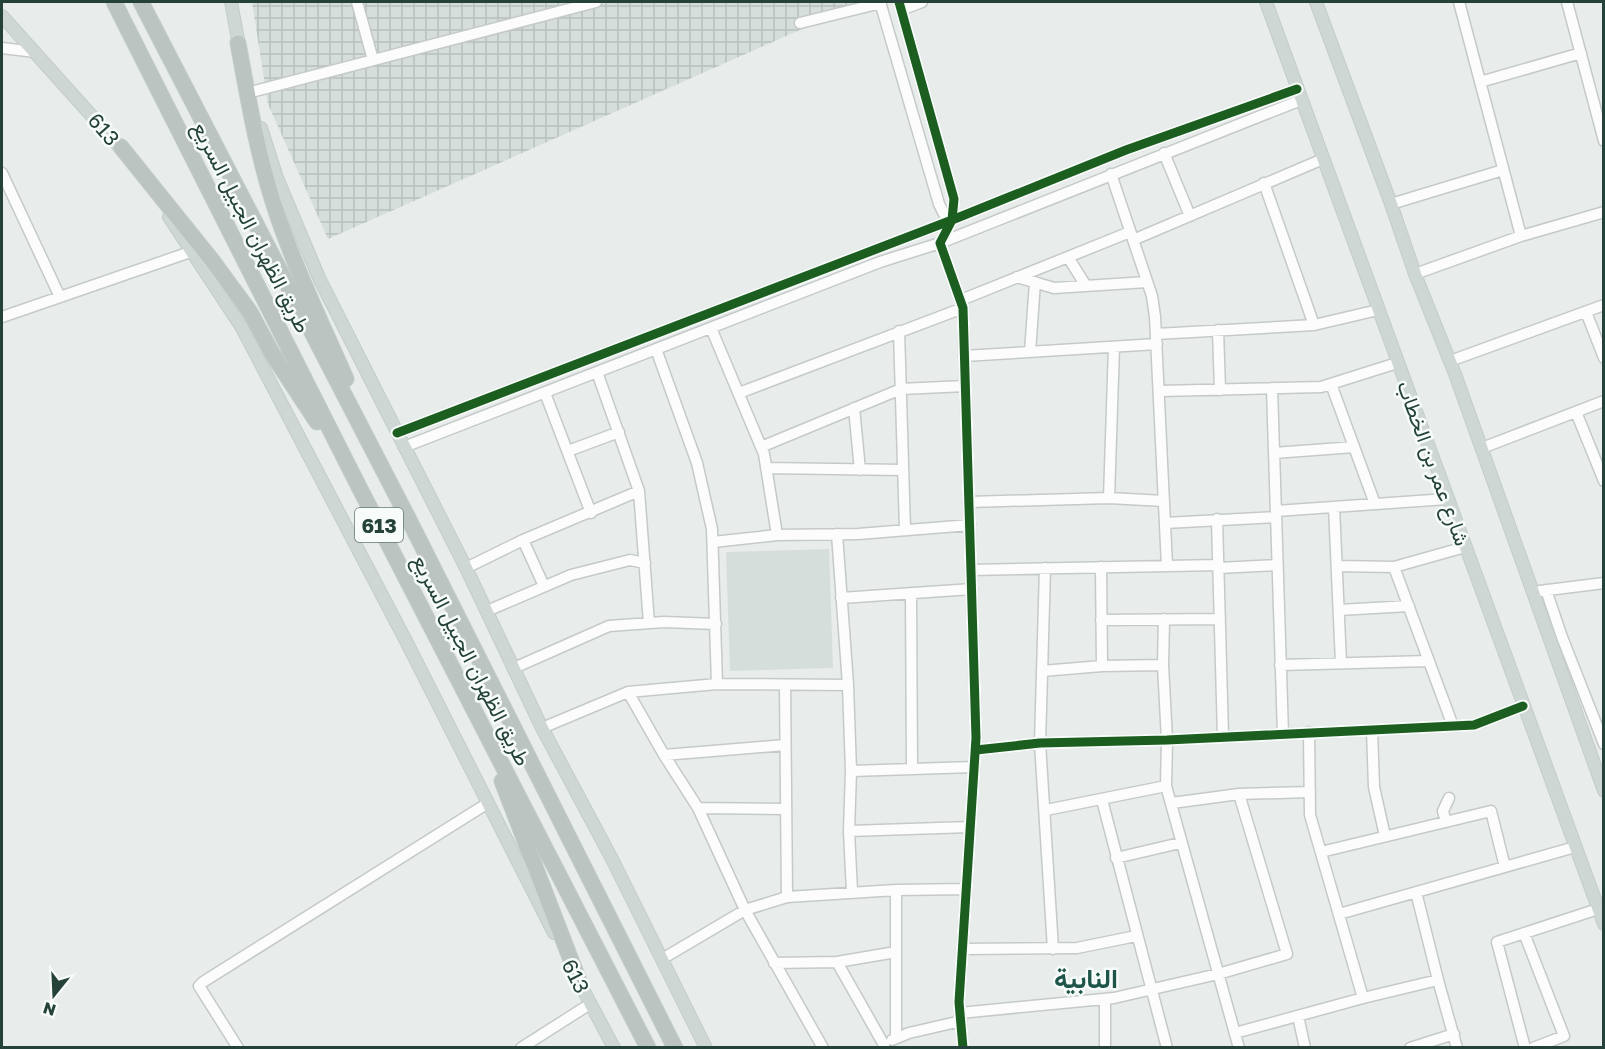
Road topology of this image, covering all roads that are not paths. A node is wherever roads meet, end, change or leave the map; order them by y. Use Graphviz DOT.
graph roads {
  1 [pos="114,2"];
  2 [pos="141,2"];
  3 [pos="231,2"];
  4 [pos="357,2"];
  5 [pos="596,2"];
  6 [pos="881,2"];
  7 [pos="922,2"];
  8 [pos="1266,2"];
  9 [pos="1316,2"];
  10 [pos="1459,2"];
  11 [pos="1567,2"];
  12 [pos="900,6"];
  13 [pos="2,16"];
  14 [pos="800,23"];
  15 [pos="238,43"];
  16 [pos="2,48"];
  17 [pos="36,52"];
  18 [pos="1581,52"];
  19 [pos="373,60"];
  20 [pos="1480,82"];
  21 [pos="251,92"];
  22 [pos="1299,95"];
  23 [pos="1604,141"];
  24 [pos="120,147"];
  25 [pos="1164,153"];
  26 [pos="1323,159"];
  27 [pos="1503,170"];
  28 [pos="2,173"];
  29 [pos="1111,174"];
  30 [pos="1264,183"];
  31 [pos="1391,204"];
  32 [pos="1604,212"];
  33 [pos="1190,216"];
  34 [pos="952,220"];
  35 [pos="1132,236"];
  36 [pos="1521,236"];
  37 [pos="940,243"];
  38 [pos="193,251"];
  39 [pos="1068,257"];
  40 [pos="1415,274"];
  41 [pos="1017,277"];
  42 [pos="1035,282"];
  43 [pos="1147,282"];
  44 [pos="1086,286"];
  45 [pos="60,297"];
  46 [pos="962,304"];
  47 [pos="1604,305"];
  48 [pos="1378,310"];
  49 [pos="1586,312"];
  50 [pos="2,317"];
  51 [pos="1314,326"];
  52 [pos="711,328"];
  53 [pos="1218,330"];
  54 [pos="899,331"];
  55 [pos="1157,339"];
  56 [pos="1114,347"];
  57 [pos="656,350"];
  58 [pos="1030,352"];
  59 [pos="964,356"];
  60 [pos="1604,358"];
  61 [pos="1450,361"];
  62 [pos="1397,363"];
  63 [pos="597,372"];
  64 [pos="1331,384"];
  65 [pos="965,386"];
  66 [pos="1272,388"];
  67 [pos="901,389"];
  68 [pos="1220,390"];
  69 [pos="509,391"];
  70 [pos="1160,391"];
  71 [pos="545,393"];
  72 [pos="739,393"];
  73 [pos="1604,401"];
  74 [pos="515,404"];
  75 [pos="854,408"];
  76 [pos="1576,412"];
  77 [pos="619,432"];
  78 [pos="397,434"];
  79 [pos="404,447"];
  80 [pos="761,447"];
  81 [pos="1354,447"];
  82 [pos="1482,448"];
  83 [pos="568,451"];
  84 [pos="1274,453"];
  85 [pos="766,468"];
  86 [pos="860,470"];
  87 [pos="903,470"];
  88 [pos="356,481"];
  89 [pos="1604,481"];
  90 [pos="639,491"];
  91 [pos="1109,498"];
  92 [pos="1447,499"];
  93 [pos="1164,501"];
  94 [pos="969,502"];
  95 [pos="1375,504"];
  96 [pos="1334,507"];
  97 [pos="591,513"];
  98 [pos="1276,514"];
  99 [pos="407,516"];
  100 [pos="1216,519"];
  101 [pos="1165,523"];
  102 [pos="970,525"];
  103 [pos="905,530"];
  104 [pos="837,534"];
  105 [pos="777,535"];
  106 [pos="523,540"];
  107 [pos="713,542"];
  108 [pos="1464,546"];
  109 [pos="645,563"];
  110 [pos="1277,565"];
  111 [pos="1167,566"];
  112 [pos="1337,566"];
  113 [pos="1101,567"];
  114 [pos="1219,567"];
  115 [pos="1394,567"];
  116 [pos="466,568"];
  117 [pos="1045,568"];
  118 [pos="971,570"];
  119 [pos="1604,583"];
  120 [pos="544,586"];
  121 [pos="972,589"];
  122 [pos="1540,591"];
  123 [pos="910,593"];
  124 [pos="842,598"];
  125 [pos="1409,606"];
  126 [pos="1339,610"];
  127 [pos="486,611"];
  128 [pos="1164,619"];
  129 [pos="1220,619"];
  130 [pos="1101,620"];
  131 [pos="649,623"];
  132 [pos="716,624"];
  133 [pos="1429,661"];
  134 [pos="1341,663"];
  135 [pos="1163,665"];
  136 [pos="1280,665"];
  137 [pos="1102,666"];
  138 [pos="514,668"];
  139 [pos="1042,672"];
  140 [pos="717,684"];
  141 [pos="785,685"];
  142 [pos="848,685"];
  143 [pos="628,692"];
  144 [pos="473,705"];
  145 [pos="1523,706"];
  146 [pos="1453,726"];
  147 [pos="542,728"];
  148 [pos="1372,730"];
  149 [pos="1310,732"];
  150 [pos="1283,734"];
  151 [pos="1223,737"];
  152 [pos="1167,740"];
  153 [pos="1040,743"];
  154 [pos="1604,744"];
  155 [pos="785,745"];
  156 [pos="975,750"];
  157 [pos="664,755"];
  158 [pos="974,767"];
  159 [pos="912,769"];
  160 [pos="851,771"];
  161 [pos="1166,786"];
  162 [pos="1604,791"];
  163 [pos="1310,792"];
  164 [pos="1239,794"];
  165 [pos="1449,798"];
  166 [pos="1102,800"];
  167 [pos="488,803"];
  168 [pos="1172,803"];
  169 [pos="698,807"];
  170 [pos="786,809"];
  171 [pos="1046,810"];
  172 [pos="1446,822"];
  173 [pos="970,827"];
  174 [pos="849,831"];
  175 [pos="1385,836"];
  176 [pos="1180,843"];
  177 [pos="1575,847"];
  178 [pos="1321,852"];
  179 [pos="1116,858"];
  180 [pos="1505,867"];
  181 [pos="966,889"];
  182 [pos="896,890"];
  183 [pos="852,892"];
  184 [pos="1416,892"];
  185 [pos="787,897"];
  186 [pos="1598,909"];
  187 [pos="745,910"];
  188 [pos="1339,914"];
  189 [pos="1604,924"];
  190 [pos="1524,933"];
  191 [pos="1136,936"];
  192 [pos="962,949"];
  193 [pos="1053,949"];
  194 [pos="896,952"];
  195 [pos="662,959"];
  196 [pos="837,962"];
  197 [pos="774,963"];
  198 [pos="1218,974"];
  199 [pos="1438,980"];
  200 [pos="581,986"];
  201 [pos="1153,989"];
  202 [pos="1363,998"];
  203 [pos="1105,999"];
  204 [pos="590,1004"];
  205 [pos="1298,1016"];
  206 [pos="961,1017"];
  207 [pos="1235,1033"];
  208 [pos="1454,1034"];
  209 [pos="896,1037"];
  210 [pos="881,1046"];
  211 [pos="238,1047"];
  212 [pos="521,1047"];
  213 [pos="614,1047"];
  214 [pos="648,1047"];
  215 [pos="676,1047"];
  216 [pos="706,1047"];
  217 [pos="823,1047"];
  218 [pos="963,1047"];
  219 [pos="1104,1047"];
  220 [pos="1167,1047"];
  221 [pos="1239,1047"];
  222 [pos="1305,1047"];
  223 [pos="1410,1047"];
  224 [pos="1457,1047"];
  225 [pos="1525,1047"];
  226 [pos="1533,1047"];
  1 -- 88 [label="highway, طريق الظهران الجبيل السريع / 613"];
  2 -- 99 [label="highway, طريق الظهران الجبيل السريع / 613"];
  3 -- 15 [label="main road"];
  4 -- 19 [label="street"];
  5 -- 19 [label="street"];
  6 -- 14 [label="street"];
  6 -- 34 [label="street"];
  7 -- 12 [label="street"];
  8 -- 22 [label="main road, شارع عمر بن الخطاب"];
  9 -- 31 [label="main road"];
  10 -- 20 [label="street"];
  11 -- 18 [label="street"];
  12 -- 34 [label="street"];
  13 -- 17 [label="main road, 613"];
  15 -- 21 [label="main road"];
  15 -- 99 [label="highway"];
  16 -- 17 [label="street"];
  17 -- 24 [label="main road, 613"];
  18 -- 20 [label="street"];
  18 -- 23 [label="street"];
  19 -- 21 [label="street"];
  20 -- 27 [label="street"];
  21 -- 78 [label="main road"];
  22 -- 25 [label="street"];
  22 -- 26 [label="main road, شارع عمر بن الخطاب"];
  22 -- 34 [label="street"];
  24 -- 38 [label="main road, 613"];
  24 -- 88 [label="highway"];
  25 -- 29 [label="street"];
  25 -- 33 [label="street"];
  26 -- 30 [label="street"];
  26 -- 48 [label="main road, شارع عمر بن الخطاب"];
  27 -- 31 [label="street"];
  27 -- 36 [label="street"];
  28 -- 45 [label="street"];
  29 -- 35 [label="street"];
  29 -- 37 [label="street"];
  30 -- 33 [label="street"];
  30 -- 51 [label="street"];
  31 -- 40 [label="main road"];
  32 -- 36 [label="street"];
  33 -- 35 [label="street"];
  34 -- 37 [label="street"];
  34 -- 69 [label="street"];
  35 -- 39 [label="street"];
  35 -- 43 [label="street"];
  36 -- 40 [label="street"];
  37 -- 46 [label="street"];
  37 -- 52 [label="street"];
  38 -- 45 [label="street"];
  38 -- 167 [label="main road, 613"];
  39 -- 41 [label="street"];
  39 -- 44 [label="street"];
  40 -- 61 [label="main road"];
  41 -- 42 [label="street"];
  41 -- 46 [label="street"];
  42 -- 44 [label="street"];
  42 -- 58 [label="street"];
  43 -- 44 [label="street"];
  43 -- 55 [label="street"];
  45 -- 50 [label="street"];
  46 -- 54 [label="street"];
  46 -- 59 [label="street"];
  47 -- 49 [label="street"];
  48 -- 51 [label="street"];
  48 -- 62 [label="main road, شارع عمر بن الخطاب"];
  49 -- 60 [label="street"];
  49 -- 61 [label="street"];
  51 -- 53 [label="street"];
  52 -- 57 [label="street"];
  52 -- 72 [label="street"];
  53 -- 55 [label="street"];
  53 -- 68 [label="street"];
  54 -- 67 [label="street"];
  54 -- 72 [label="street"];
  55 -- 56 [label="street"];
  55 -- 70 [label="street"];
  56 -- 58 [label="street"];
  56 -- 91 [label="street"];
  57 -- 63 [label="street"];
  57 -- 107 [label="street"];
  58 -- 59 [label="street"];
  59 -- 65 [label="street"];
  61 -- 82 [label="main road"];
  62 -- 64 [label="street"];
  62 -- 92 [label="main road, شارع عمر بن الخطاب"];
  63 -- 71 [label="street"];
  63 -- 77 [label="street"];
  64 -- 66 [label="street"];
  64 -- 81 [label="street"];
  65 -- 67 [label="street"];
  65 -- 94 [label="street"];
  66 -- 68 [label="street"];
  66 -- 84 [label="street"];
  67 -- 75 [label="street"];
  67 -- 87 [label="street"];
  68 -- 70 [label="street"];
  69 -- 74 [label="street"];
  69 -- 78 [label="street"];
  70 -- 93 [label="street"];
  71 -- 74 [label="street"];
  71 -- 83 [label="street"];
  72 -- 80 [label="street"];
  73 -- 76 [label="street"];
  74 -- 79 [label="street"];
  75 -- 80 [label="street"];
  75 -- 86 [label="street"];
  76 -- 82 [label="street"];
  76 -- 89 [label="street"];
  77 -- 83 [label="street"];
  77 -- 90 [label="street"];
  78 -- 79 [label="main road"];
  79 -- 116 [label="main road"];
  80 -- 85 [label="street"];
  81 -- 84 [label="street"];
  81 -- 95 [label="street"];
  82 -- 122 [label="main road"];
  83 -- 97 [label="street"];
  84 -- 98 [label="street"];
  85 -- 86 [label="street"];
  85 -- 105 [label="street"];
  86 -- 87 [label="street"];
  87 -- 103 [label="street"];
  88 -- 144 [label="highway, طريق الظهران الجبيل السريع / 613"];
  90 -- 97 [label="street"];
  90 -- 109 [label="street"];
  91 -- 93 [label="street"];
  91 -- 94 [label="street"];
  92 -- 95 [label="street"];
  92 -- 108 [label="main road, شارع عمر بن الخطاب"];
  93 -- 101 [label="street"];
  94 -- 102 [label="street"];
  95 -- 96 [label="street"];
  96 -- 98 [label="street"];
  96 -- 112 [label="street"];
  97 -- 106 [label="street"];
  98 -- 100 [label="street"];
  98 -- 110 [label="street"];
  99 -- 215 [label="highway, طريق الظهران الجبيل السريع / 613"];
  100 -- 101 [label="street"];
  100 -- 114 [label="street"];
  101 -- 111 [label="street"];
  102 -- 103 [label="street"];
  102 -- 118 [label="street"];
  103 -- 104 [label="street"];
  104 -- 105 [label="street"];
  104 -- 124 [label="street"];
  105 -- 107 [label="street"];
  106 -- 116 [label="street"];
  106 -- 120 [label="street"];
  107 -- 132 [label="street"];
  108 -- 115 [label="street"];
  108 -- 145 [label="main road, شارع عمر بن الخطاب"];
  109 -- 120 [label="street"];
  109 -- 131 [label="street"];
  110 -- 114 [label="street"];
  110 -- 136 [label="street"];
  111 -- 113 [label="street"];
  111 -- 114 [label="street"];
  112 -- 115 [label="street"];
  112 -- 126 [label="street"];
  113 -- 117 [label="street"];
  113 -- 130 [label="street"];
  114 -- 129 [label="street"];
  115 -- 125 [label="street"];
  116 -- 127 [label="main road"];
  117 -- 118 [label="street"];
  117 -- 139 [label="street"];
  118 -- 121 [label="street"];
  119 -- 122 [label="street"];
  120 -- 127 [label="street"];
  121 -- 123 [label="street"];
  121 -- 156 [label="street"];
  122 -- 154 [label="street"];
  122 -- 162 [label="main road"];
  123 -- 124 [label="street"];
  123 -- 159 [label="street"];
  124 -- 142 [label="street"];
  125 -- 126 [label="street"];
  125 -- 133 [label="street"];
  126 -- 134 [label="street"];
  127 -- 138 [label="main road"];
  128 -- 129 [label="street"];
  128 -- 130 [label="street"];
  128 -- 135 [label="street"];
  129 -- 151 [label="street"];
  130 -- 137 [label="street"];
  131 -- 132 [label="street"];
  131 -- 138 [label="street"];
  132 -- 140 [label="street"];
  133 -- 134 [label="street"];
  133 -- 146 [label="street"];
  134 -- 136 [label="street"];
  135 -- 137 [label="street"];
  135 -- 152 [label="street"];
  136 -- 150 [label="street"];
  137 -- 139 [label="street"];
  138 -- 147 [label="main road"];
  139 -- 153 [label="street"];
  140 -- 141 [label="street"];
  140 -- 143 [label="street"];
  141 -- 142 [label="street"];
  141 -- 155 [label="street"];
  142 -- 160 [label="street"];
  143 -- 147 [label="street"];
  143 -- 157 [label="street"];
  144 -- 200 [label="highway"];
  144 -- 214 [label="highway, طريق الظهران الجبيل السريع / 613"];
  145 -- 146 [label="street"];
  145 -- 177 [label="main road, شارع عمر بن الخطاب"];
  146 -- 148 [label="street"];
  147 -- 195 [label="main road"];
  148 -- 149 [label="street"];
  148 -- 175 [label="street"];
  149 -- 150 [label="street"];
  149 -- 163 [label="street"];
  150 -- 151 [label="street"];
  151 -- 152 [label="street"];
  152 -- 153 [label="street"];
  152 -- 161 [label="street"];
  153 -- 156 [label="street"];
  153 -- 171 [label="street"];
  155 -- 157 [label="street"];
  155 -- 170 [label="street"];
  156 -- 158 [label="street"];
  157 -- 169 [label="street"];
  158 -- 159 [label="street"];
  158 -- 173 [label="street"];
  159 -- 160 [label="street"];
  160 -- 174 [label="street"];
  161 -- 166 [label="street"];
  161 -- 168 [label="street"];
  163 -- 164 [label="street"];
  163 -- 178 [label="street"];
  164 -- 168 [label="street"];
  164 -- 198 [label="street"];
  165 -- 172 [label="street"];
  166 -- 171 [label="street"];
  166 -- 179 [label="street"];
  167 -- 200 [label="main road, 613"];
  167 -- 211 [label="street"];
  168 -- 176 [label="street"];
  169 -- 170 [label="street"];
  169 -- 187 [label="street"];
  170 -- 185 [label="street"];
  171 -- 193 [label="street"];
  172 -- 175 [label="street"];
  172 -- 180 [label="street"];
  173 -- 174 [label="street"];
  173 -- 181 [label="street"];
  174 -- 183 [label="street"];
  175 -- 178 [label="street"];
  176 -- 179 [label="street"];
  176 -- 198 [label="street"];
  177 -- 180 [label="street"];
  177 -- 186 [label="main road, شارع عمر بن الخطاب"];
  178 -- 188 [label="street"];
  179 -- 191 [label="street"];
  180 -- 184 [label="street"];
  181 -- 182 [label="street"];
  181 -- 192 [label="street"];
  182 -- 183 [label="street"];
  182 -- 194 [label="street"];
  183 -- 185 [label="street"];
  184 -- 188 [label="street"];
  184 -- 199 [label="street"];
  185 -- 187 [label="street"];
  186 -- 189 [label="main road, شارع عمر بن الخطاب"];
  186 -- 190 [label="street"];
  187 -- 195 [label="street"];
  187 -- 197 [label="street"];
  188 -- 202 [label="street"];
  190 -- 225 [label="street"];
  190 -- 226 [label="street"];
  191 -- 193 [label="street"];
  191 -- 201 [label="street"];
  192 -- 193 [label="street"];
  192 -- 206 [label="street"];
  194 -- 196 [label="street"];
  194 -- 209 [label="street"];
  195 -- 216 [label="main road"];
  196 -- 197 [label="street"];
  196 -- 210 [label="street"];
  197 -- 217 [label="street"];
  198 -- 201 [label="street"];
  198 -- 207 [label="street"];
  199 -- 202 [label="street"];
  199 -- 208 [label="street"];
  200 -- 204 [label="main road, 613"];
  201 -- 203 [label="street"];
  201 -- 220 [label="street"];
  202 -- 205 [label="street"];
  203 -- 206 [label="street"];
  203 -- 219 [label="street"];
  204 -- 212 [label="street"];
  204 -- 213 [label="main road, 613"];
  205 -- 207 [label="street"];
  205 -- 222 [label="street"];
  206 -- 209 [label="street"];
  206 -- 218 [label="street"];
  207 -- 221 [label="street"];
  208 -- 223 [label="street"];
  208 -- 224 [label="street"];
  209 -- 210 [label="street"];
}
